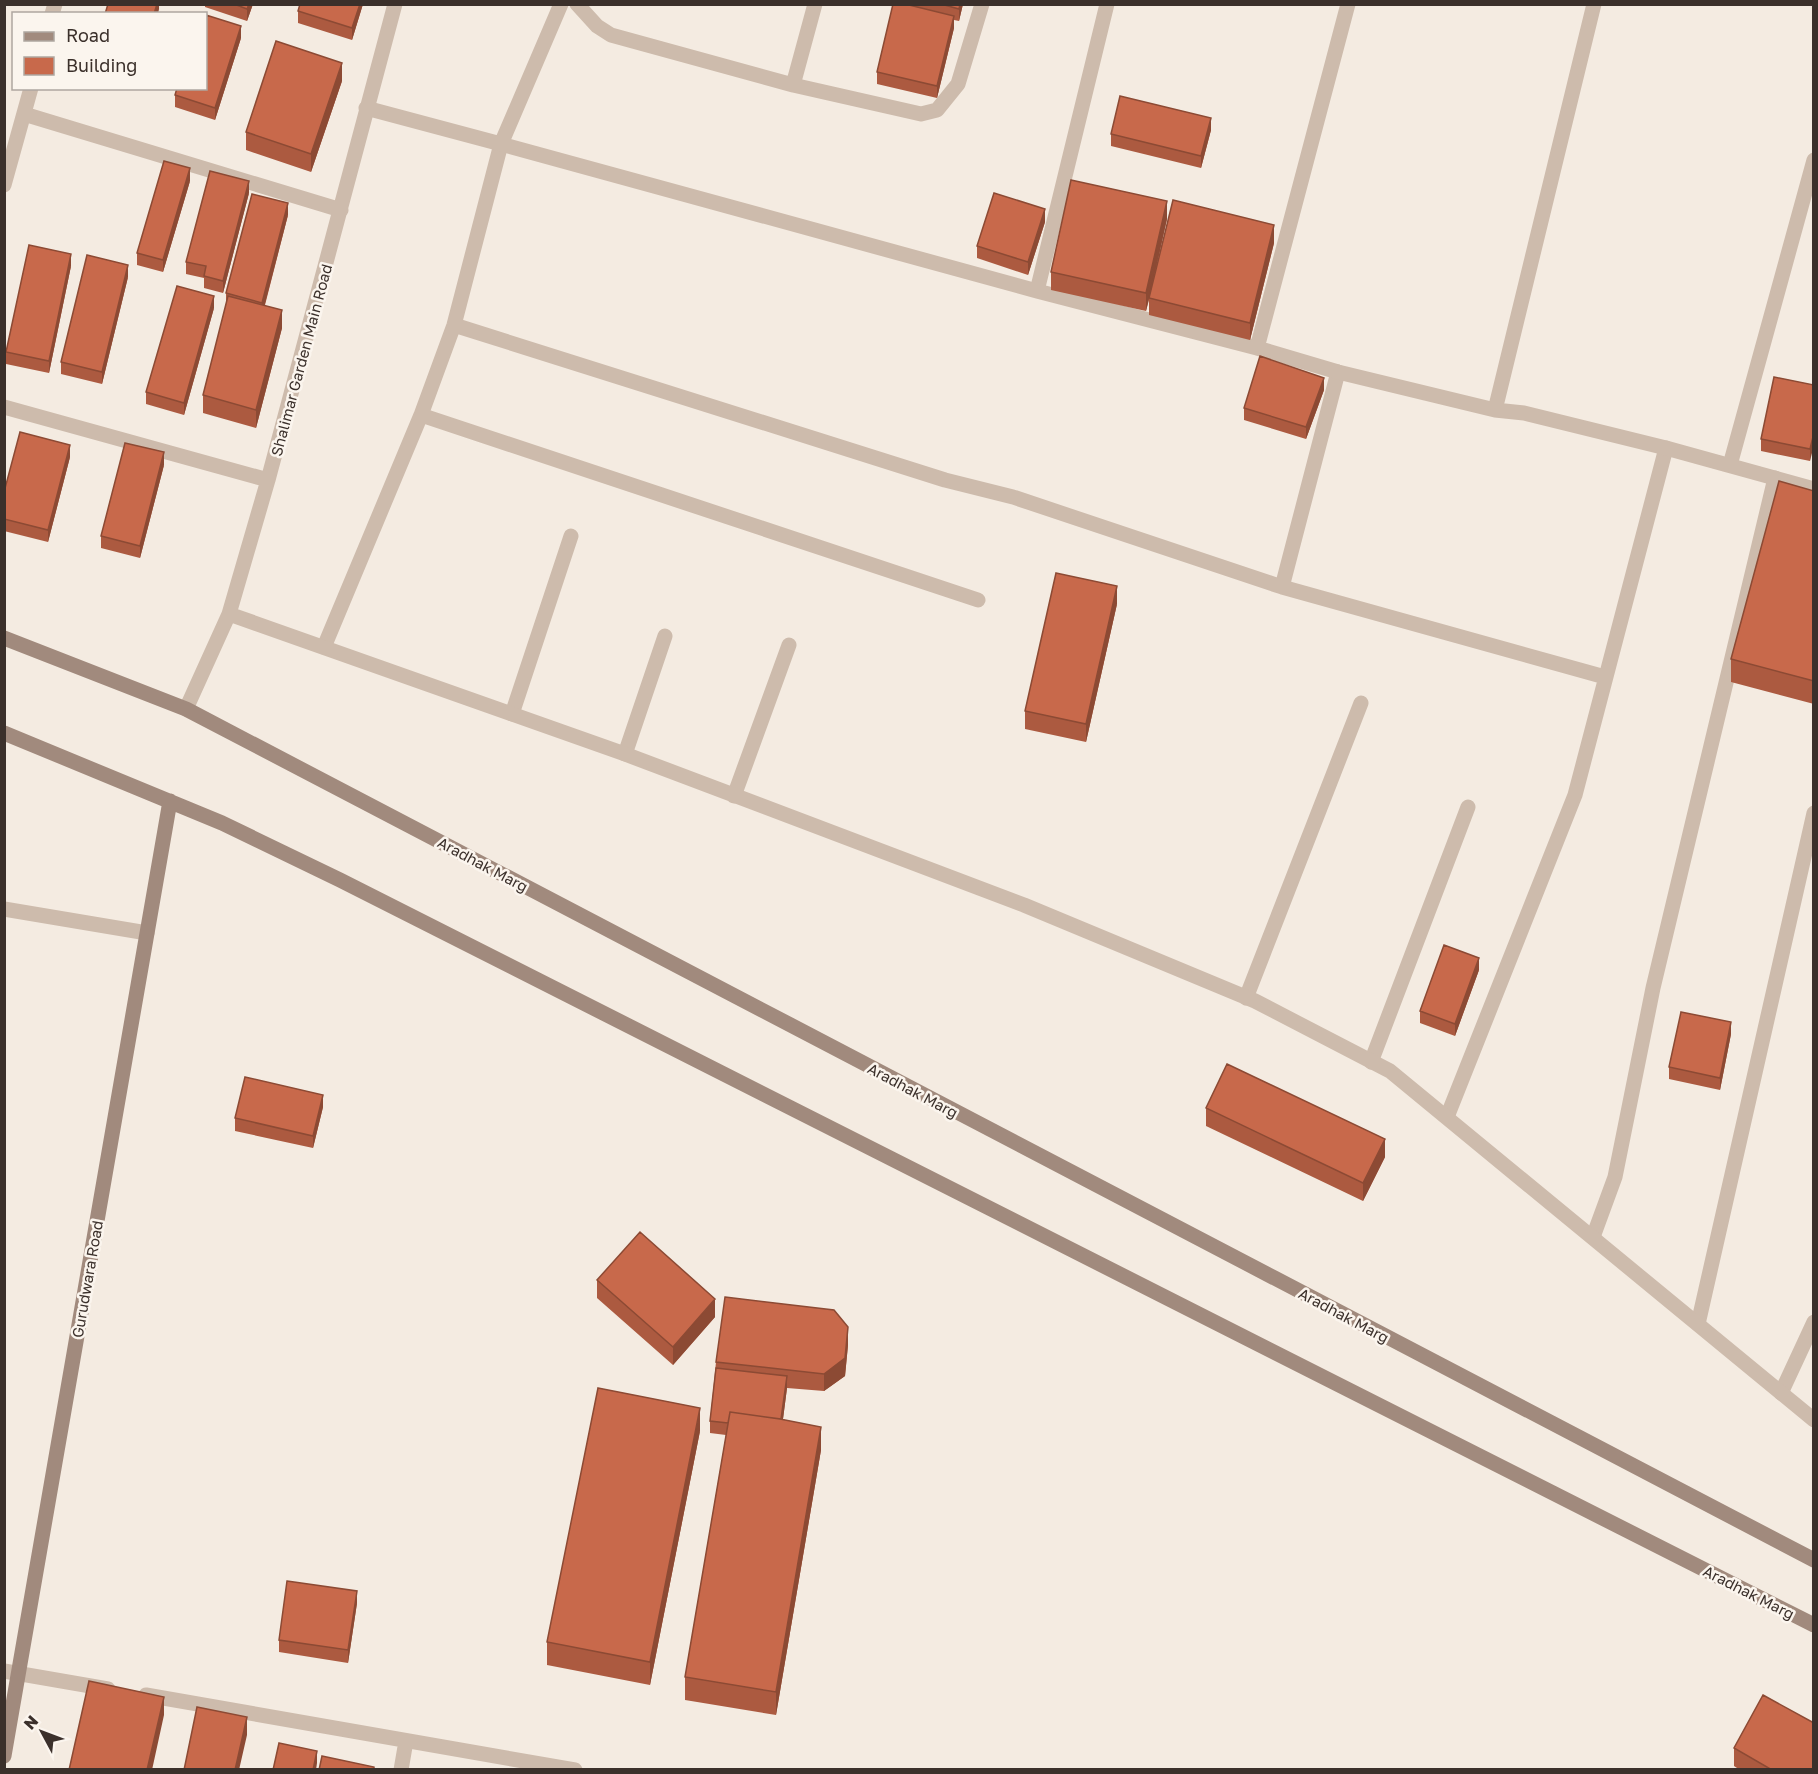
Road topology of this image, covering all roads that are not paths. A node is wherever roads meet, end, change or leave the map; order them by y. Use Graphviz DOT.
graph roads {
  1 [pos="395,4"];
  2 [pos="561,4"];
  3 [pos="577,4"];
  4 [pos="815,4"];
  5 [pos="982,4"];
  6 [pos="1107,4"];
  7 [pos="1348,4"];
  8 [pos="1594,4"];
  9 [pos="794,85"];
  10 [pos="31,90"];
  11 [pos="366,108"];
  12 [pos="24,114"];
  13 [pos="501,144"];
  14 [pos="1814,160"];
  15 [pos="4,185"];
  16 [pos="341,210"];
  17 [pos="1037,291"];
  18 [pos="454,325"];
  19 [pos="1257,348"];
  20 [pos="1338,372"];
  21 [pos="4,407"];
  22 [pos="1495,410"];
  23 [pos="420,415"];
  24 [pos="1666,448"];
  25 [pos="1730,465"];
  26 [pos="1775,478"];
  27 [pos="268,480"];
  28 [pos="1814,489"];
  29 [pos="571,536"];
  30 [pos="1282,587"];
  31 [pos="978,600"];
  32 [pos="230,614"];
  33 [pos="665,636"];
  34 [pos="4,638"];
  35 [pos="789,645"];
  36 [pos="324,647"];
  37 [pos="1605,677"];
  38 [pos="1361,704"];
  39 [pos="186,709"];
  40 [pos="512,714"];
  41 [pos="4,733"];
  42 [pos="625,754"];
  43 [pos="734,796"];
  44 [pos="170,801"];
  45 [pos="1468,807"];
  46 [pos="1814,813"];
  47 [pos="4,909"];
  48 [pos="147,933"];
  49 [pos="1246,998"];
  50 [pos="1371,1062"];
  51 [pos="1447,1117"];
  52 [pos="1593,1237"];
  53 [pos="1814,1322"];
  54 [pos="1698,1324"];
  55 [pos="1781,1393"];
  56 [pos="1814,1420"];
  57 [pos="1814,1560"];
  58 [pos="1814,1625"];
  59 [pos="12,1672"];
  60 [pos="406,1741"];
  61 [pos="4,1756"];
  62 [pos="401,1770"];
  63 [pos="575,1770"];
  1 -- 11 [label="street, Shalimar Garden Main Road"];
  2 -- 13 [label="street"];
  3 -- 9 [label="street"];
  4 -- 9 [label="street"];
  5 -- 9 [label="street"];
  6 -- 17 [label="street"];
  7 -- 19 [label="street"];
  8 -- 22 [label="street"];
  10 -- 12 [label="street"];
  11 -- 13 [label="street"];
  11 -- 16 [label="street, Shalimar Garden Main Road"];
  12 -- 15 [label="street"];
  12 -- 16 [label="street"];
  13 -- 17 [label="street"];
  13 -- 18 [label="street"];
  14 -- 25 [label="street"];
  16 -- 27 [label="street, Shalimar Garden Main Road"];
  17 -- 19 [label="street"];
  18 -- 23 [label="street"];
  18 -- 30 [label="street"];
  19 -- 20 [label="street"];
  20 -- 22 [label="street"];
  20 -- 30 [label="street"];
  21 -- 27 [label="street"];
  22 -- 24 [label="street"];
  23 -- 31 [label="street"];
  23 -- 36 [label="street"];
  24 -- 25 [label="street"];
  24 -- 37 [label="street"];
  25 -- 26 [label="street"];
  26 -- 28 [label="street"];
  26 -- 52 [label="street"];
  27 -- 32 [label="street, Shalimar Garden Main Road"];
  29 -- 40 [label="street"];
  30 -- 37 [label="street"];
  32 -- 36 [label="street"];
  32 -- 39 [label="street, Shalimar Garden Main Road"];
  33 -- 42 [label="street"];
  34 -- 39 [label="main road, Aradhak Marg"];
  35 -- 43 [label="street"];
  36 -- 40 [label="street"];
  37 -- 51 [label="street"];
  38 -- 49 [label="street"];
  39 -- 57 [label="main road, Aradhak Marg"];
  40 -- 42 [label="street"];
  41 -- 44 [label="main road, Aradhak Marg"];
  42 -- 43 [label="street"];
  43 -- 49 [label="street"];
  44 -- 48 [label="main road, Gurudwara Road"];
  44 -- 58 [label="main road, Aradhak Marg"];
  45 -- 50 [label="street"];
  46 -- 54 [label="street"];
  47 -- 48 [label="street"];
  48 -- 59 [label="main road, Gurudwara Road"];
  49 -- 50 [label="street"];
  50 -- 51 [label="street"];
  51 -- 52 [label="street"];
  52 -- 54 [label="street"];
  53 -- 55 [label="street"];
  54 -- 55 [label="street"];
  55 -- 56 [label="street"];
  59 -- 60 [label="street"];
  59 -- 61 [label="main road, Gurudwara Road"];
  60 -- 62 [label="street"];
  60 -- 63 [label="street"];
}
